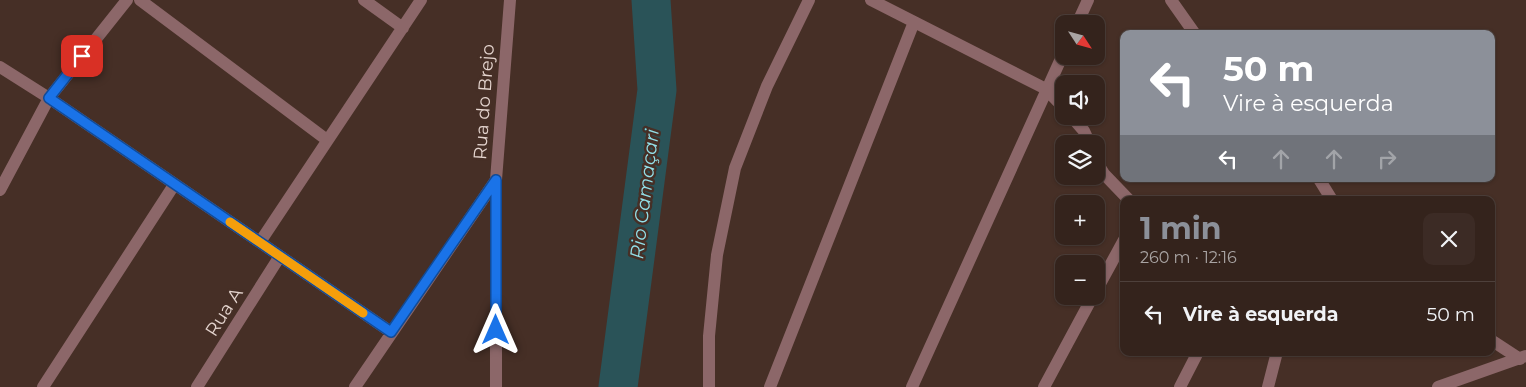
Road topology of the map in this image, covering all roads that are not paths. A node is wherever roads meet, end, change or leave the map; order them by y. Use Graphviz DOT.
graph roads {
  1 [pos="127,0"];
  2 [pos="140,0"];
  3 [pos="364,0"];
  4 [pos="422,0"];
  5 [pos="510,0"];
  6 [pos="809,0"];
  7 [pos="871,0"];
  8 [pos="1088,0"];
  9 [pos="1171,0"];
  10 [pos="1081,15"];
  11 [pos="914,22"];
  12 [pos="402,28"];
  13 [pos="1192,30"];
  14 [pos="1058,65"];
  15 [pos="0,67"];
  16 [pos="1046,89"];
  17 [pos="49,98"];
  18 [pos="1055,98"];
  19 [pos="328,140"];
  20 [pos="1105,175"];
  21 [pos="496,180"];
  22 [pos="1321,182"];
  23 [pos="174,185"];
  24 [pos="0,190"];
  25 [pos="1125,196"];
  26 [pos="1330,196"];
  27 [pos="260,242"];
  28 [pos="1120,247"];
  29 [pos="280,256"];
  30 [pos="1105,275"];
  31 [pos="1088,305"];
  32 [pos="391,332"];
  33 [pos="1495,342"];
  34 [pos="1196,356"];
  35 [pos="1276,356"];
  36 [pos="1523,358"];
  37 [pos="43,387"];
  38 [pos="197,387"];
  39 [pos="355,387"];
  40 [pos="496,387"];
  41 [pos="709,387"];
  42 [pos="770,387"];
  43 [pos="912,387"];
  44 [pos="1044,387"];
  45 [pos="1180,387"];
  46 [pos="1268,387"];
  47 [pos="1438,387"];
  1 -- 17 [label="street"];
  2 -- 19 [label="street"];
  3 -- 12 [label="street"];
  4 -- 12 [label="street"];
  5 -- 21 [label="street, Rua do Brejo"];
  6 -- 41 [label="street"];
  7 -- 11 [label="street"];
  8 -- 10 [label="street"];
  9 -- 13 [label="street"];
  11 -- 16 [label="street"];
  11 -- 42 [label="street"];
  12 -- 19 [label="street"];
  14 -- 16 [label="street"];
  15 -- 17 [label="street"];
  16 -- 18 [label="street"];
  16 -- 43 [label="street"];
  17 -- 23 [label="street"];
  17 -- 24 [label="street"];
  19 -- 27 [label="street"];
  20 -- 25 [label="street"];
  21 -- 32 [label="street"];
  21 -- 40 [label="street, Rua do Brejo"];
  22 -- 26 [label="street"];
  23 -- 27 [label="street"];
  23 -- 37 [label="street"];
  27 -- 29 [label="street"];
  28 -- 30 [label="street"];
  29 -- 32 [label="street"];
  29 -- 38 [label="street, Rua A"];
  31 -- 44 [label="street"];
  32 -- 39 [label="street"];
  33 -- 36 [label="street"];
  34 -- 45 [label="street"];
  35 -- 46 [label="street"];
  36 -- 47 [label="street"];
}
